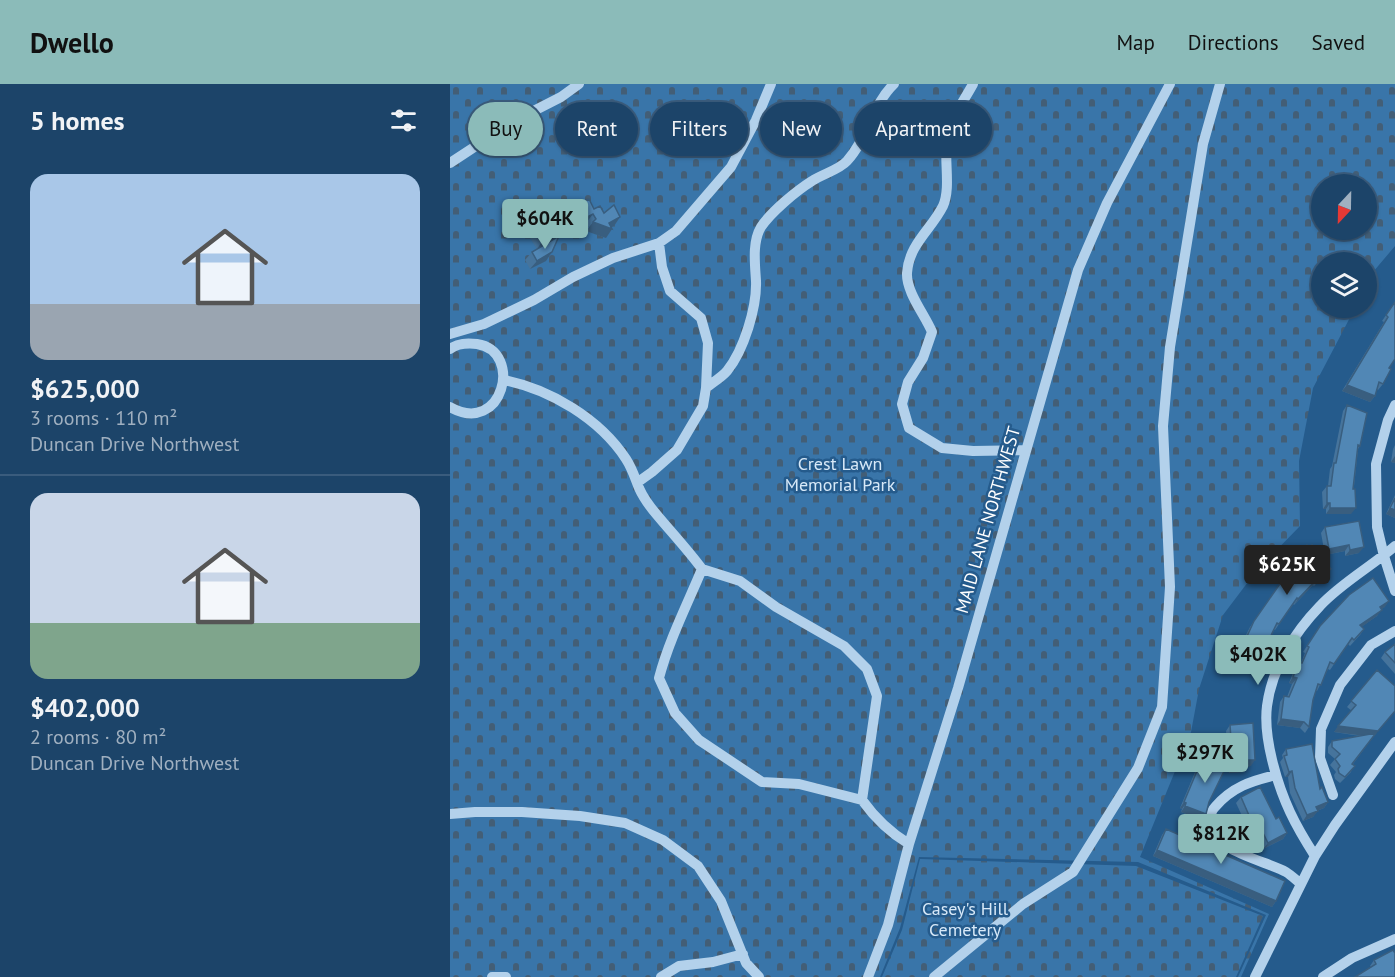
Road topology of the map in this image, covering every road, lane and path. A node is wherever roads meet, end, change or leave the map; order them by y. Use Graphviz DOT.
graph roads {
  1 [pos="579,84"];
  2 [pos="771,84"];
  3 [pos="894,84"];
  4 [pos="973,84"];
  5 [pos="1170,84"];
  6 [pos="1220,84"];
  7 [pos="450,163"];
  8 [pos="658,243"];
  9 [pos="450,334"];
  10 [pos="450,349"];
  11 [pos="504,380"];
  12 [pos="706,388"];
  13 [pos="1395,405"];
  14 [pos="450,408"];
  15 [pos="1025,450"];
  16 [pos="638,482"];
  17 [pos="1395,546"];
  18 [pos="1383,556"];
  19 [pos="702,569"];
  20 [pos="1395,591"];
  21 [pos="1395,631"];
  22 [pos="1395,742"];
  23 [pos="1276,775"];
  24 [pos="1333,795"];
  25 [pos="862,800"];
  26 [pos="450,814"];
  27 [pos="909,844"];
  28 [pos="1315,856"];
  29 [pos="1300,884"];
  30 [pos="1395,940"];
  31 [pos="743,954"];
  32 [pos="492,977"];
  33 [pos="506,977"];
  34 [pos="660,977"];
  35 [pos="759,977"];
  36 [pos="868,977"];
  37 [pos="934,977"];
  38 [pos="1255,977"];
  39 [pos="1323,977"];
  1 -- 7 [label="street"];
  2 -- 8 [label="street"];
  3 -- 12 [label="street"];
  4 -- 15 [label="street"];
  5 -- 15 [label="street, MAID LANE NORTHWEST"];
  6 -- 37 [label="street"];
  8 -- 9 [label="street"];
  8 -- 12 [label="street"];
  10 -- 11 [label="street"];
  11 -- 14 [label="street"];
  11 -- 16 [label="street"];
  12 -- 16 [label="street"];
  13 -- 18 [label="street"];
  15 -- 27 [label="street, MAID LANE NORTHWEST"];
  16 -- 19 [label="street"];
  17 -- 18 [label="street"];
  18 -- 20 [label="street"];
  18 -- 23 [label="street"];
  19 -- 25 [label="street"];
  19 -- 25 [label="street"];
  21 -- 24 [label="street"];
  22 -- 28 [label="street"];
  23 -- 28 [label="street"];
  23 -- 29 [label="street"];
  25 -- 27 [label="street"];
  26 -- 31 [label="street"];
  27 -- 36 [label="street, MAID LANE NORTHWEST"];
  28 -- 29 [label="street"];
  29 -- 38 [label="street"];
  30 -- 39 [label="street"];
  31 -- 34 [label="street"];
  31 -- 35 [label="street"];
  32 -- 33 [label="street"];
}
